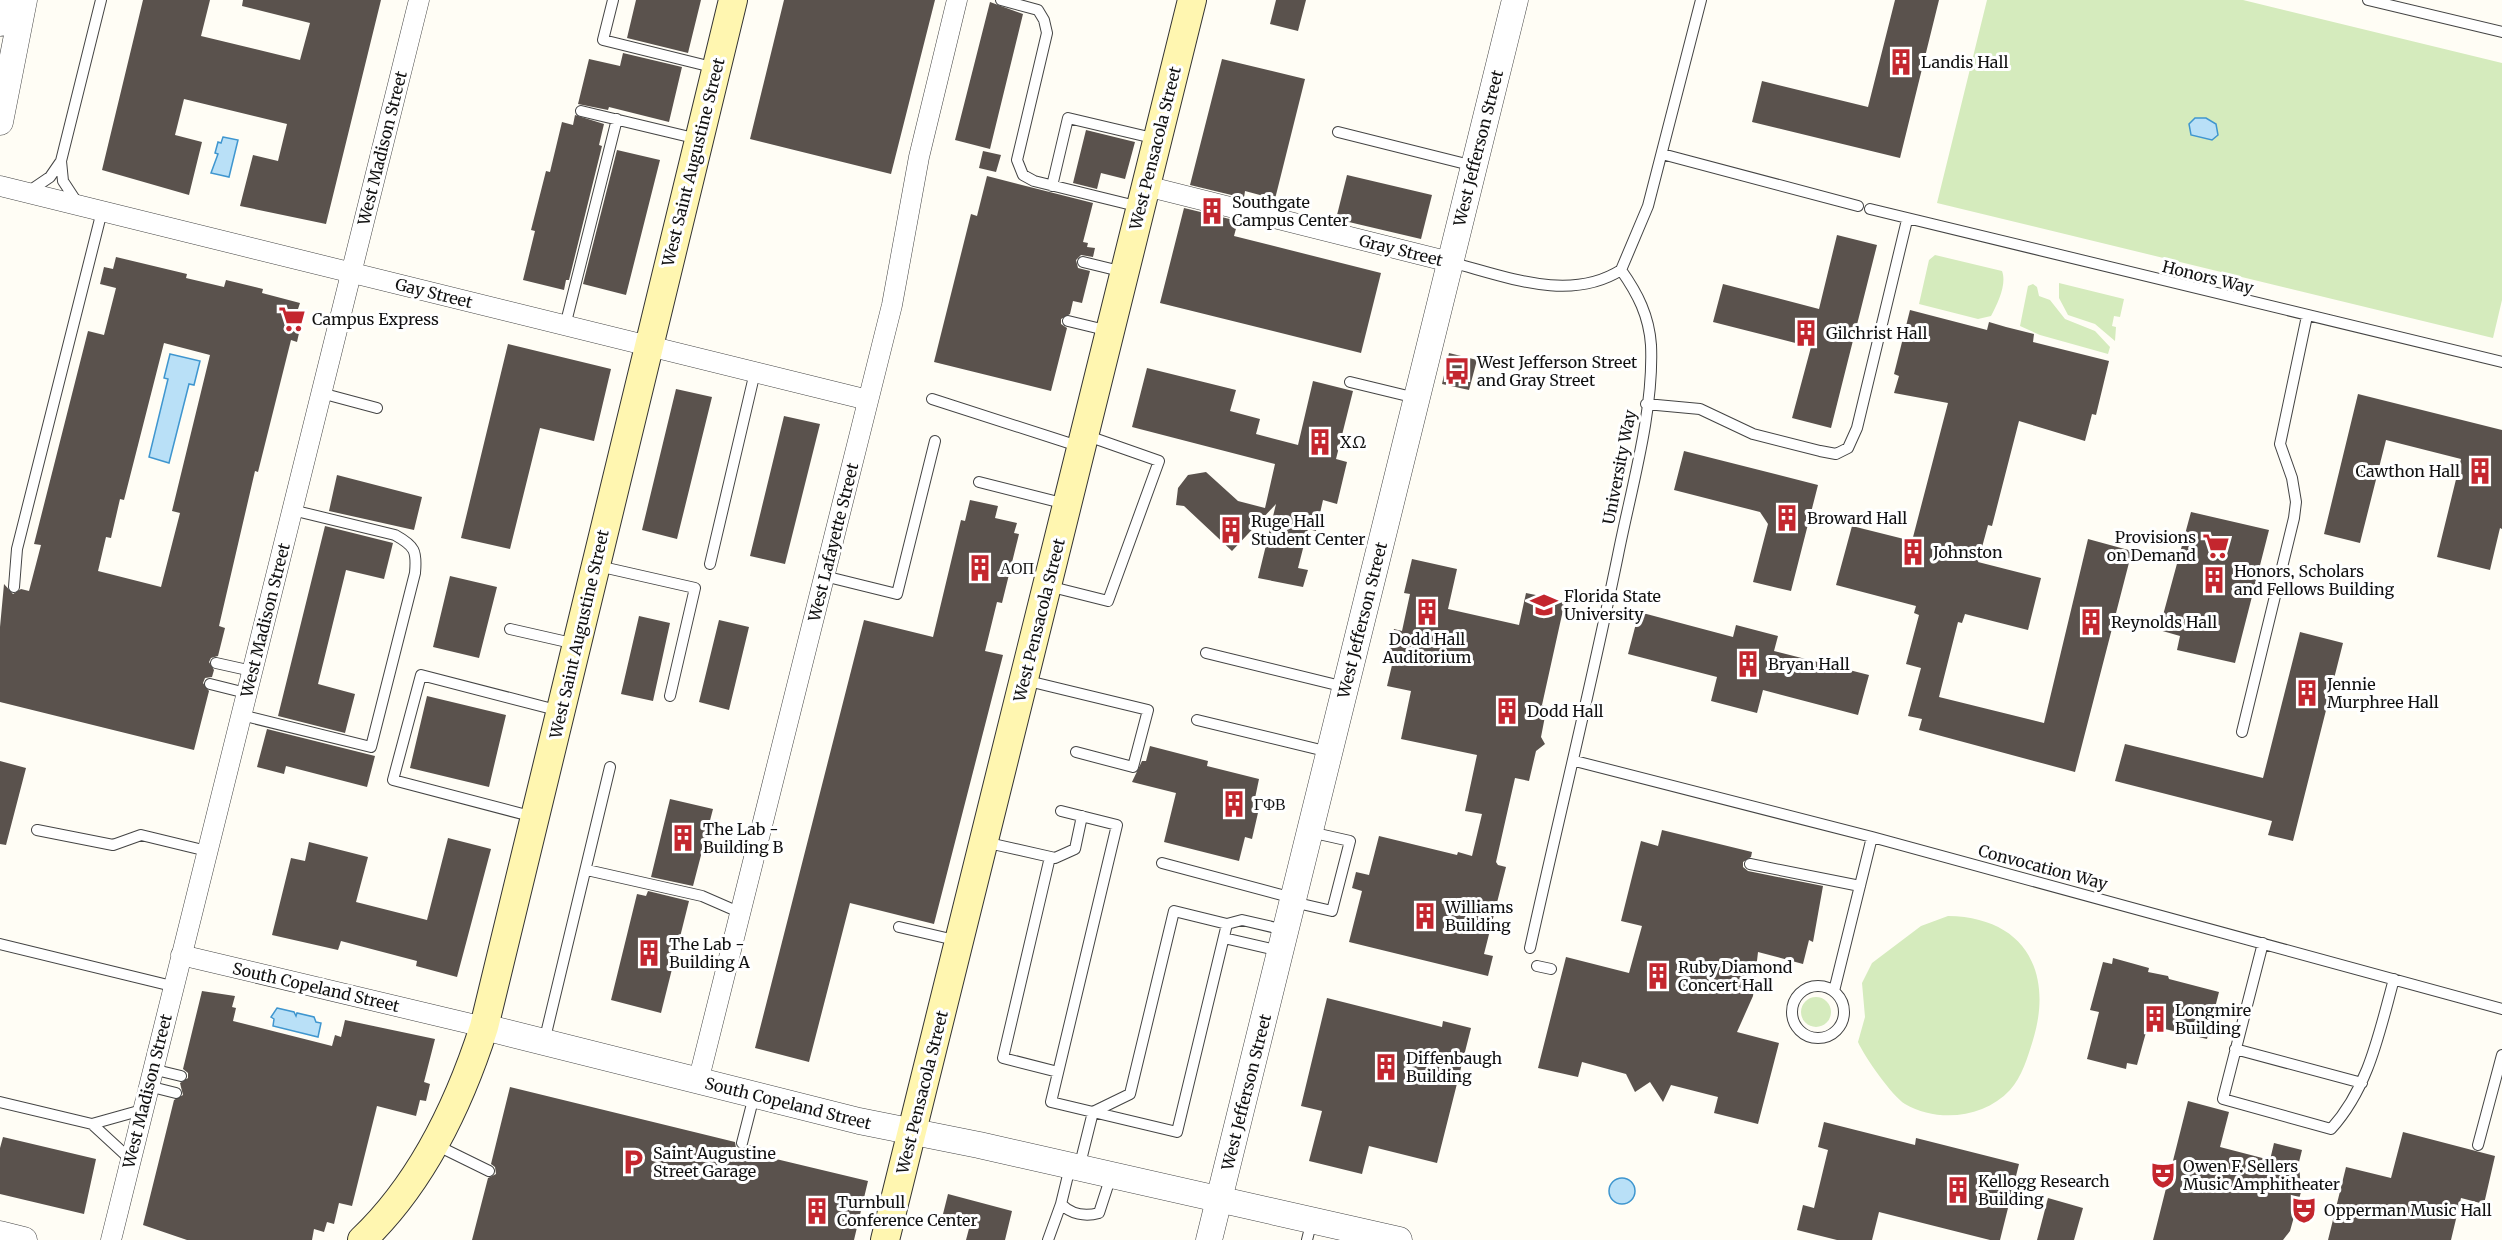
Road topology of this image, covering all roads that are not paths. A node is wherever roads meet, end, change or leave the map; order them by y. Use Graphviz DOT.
graph roads {
  1 [pos="6,0"];
  2 [pos="24,0"];
  3 [pos="101,0"];
  4 [pos="419,0"];
  5 [pos="613,0"];
  6 [pos="733,0"];
  7 [pos="957,0"];
  8 [pos="1001,0"];
  9 [pos="1192,0"];
  10 [pos="1515,0"];
  11 [pos="1701,0"];
  12 [pos="2368,0"];
  13 [pos="0,23"];
  14 [pos="2502,32"];
  15 [pos="716,68"];
  16 [pos="581,111"];
  17 [pos="617,120"];
  18 [pos="0,122"];
  19 [pos="1338,132"];
  20 [pos="1157,139"];
  21 [pos="699,140"];
  22 [pos="1662,154"];
  23 [pos="61,161"];
  24 [pos="1474,166"];
  25 [pos="0,186"];
  26 [pos="1052,186"];
  27 [pos="27,193"];
  28 [pos="1143,197"];
  29 [pos="78,205"];
  30 [pos="1858,206"];
  31 [pos="1870,209"];
  32 [pos="102,211"];
  33 [pos="1907,220"];
  34 [pos="1083,262"];
  35 [pos="1450,262"];
  36 [pos="1621,270"];
  37 [pos="1124,272"];
  38 [pos="351,273"];
  39 [pos="2307,316"];
  40 [pos="1068,321"];
  41 [pos="566,326"];
  42 [pos="1108,338"];
  43 [pos="648,346"];
  44 [pos="2502,362"];
  45 [pos="755,372"];
  46 [pos="1350,382"];
  47 [pos="321,393"];
  48 [pos="1416,398"];
  49 [pos="932,399"];
  50 [pos="868,400"];
  51 [pos="1646,404"];
  52 [pos="377,408"];
  53 [pos="935,441"];
  54 [pos="1083,441"];
  55 [pos="979,482"];
  56 [pos="1067,504"];
  57 [pos="292,510"];
  58 [pos="710,564"];
  59 [pos="595,566"];
  60 [pos="824,576"];
  61 [pos="1047,585"];
  62 [pos="14,587"];
  63 [pos="510,629"];
  64 [pos="576,644"];
  65 [pos="1206,653"];
  66 [pos="216,663"];
  67 [pos="252,671"];
  68 [pos="1024,680"];
  69 [pos="210,684"];
  70 [pos="1345,687"];
  71 [pos="246,693"];
  72 [pos="670,696"];
  73 [pos="560,711"];
  74 [pos="241,715"];
  75 [pos="1197,720"];
  76 [pos="2242,732"];
  77 [pos="1076,752"];
  78 [pos="1329,752"];
  79 [pos="1575,761"];
  80 [pos="610,767"];
  81 [pos="1061,811"];
  82 [pos="1082,816"];
  83 [pos="535,818"];
  84 [pos="37,830"];
  85 [pos="1310,832"];
  86 [pos="1872,837"];
  87 [pos="984,842"];
  88 [pos="207,851"];
  89 [pos="1050,857"];
  90 [pos="1162,863"];
  91 [pos="1750,864"];
  92 [pos="587,870"];
  93 [pos="1860,886"];
  94 [pos="1293,900"];
  95 [pos="741,913"];
  96 [pos="1227,924"];
  97 [pos="899,927"];
  98 [pos="1224,938"];
  99 [pos="1283,940"];
  100 [pos="960,941"];
  101 [pos="2263,943"];
  102 [pos="0,944"];
  103 [pos="1530,948"];
  104 [pos="181,955"];
  105 [pos="1537,966"];
  106 [pos="1551,969"];
  107 [pos="2394,980"];
  108 [pos="172,986"];
  109 [pos="1834,991"];
  110 [pos="2502,1009"];
  111 [pos="484,1027"];
  112 [pos="544,1042"];
  113 [pos="2235,1049"];
  114 [pos="2502,1055"];
  115 [pos="1058,1072"];
  116 [pos="181,1076"];
  117 [pos="150,1078"];
  118 [pos="699,1082"];
  119 [pos="2362,1083"];
  120 [pos="176,1093"];
  121 [pos="754,1095"];
  122 [pos="0,1102"];
  123 [pos="142,1110"];
  124 [pos="1093,1112"];
  125 [pos="92,1124"];
  126 [pos="912,1132"];
  127 [pos="742,1143"];
  128 [pos="434,1144"];
  129 [pos="2478,1145"];
  130 [pos="130,1159"];
  131 [pos="1074,1167"];
  132 [pos="489,1172"];
  133 [pos="1111,1176"];
  134 [pos="1220,1199"];
  135 [pos="1060,1204"];
  136 [pos="1310,1230"];
  137 [pos="0,1234"];
  138 [pos="24,1240"];
  139 [pos="111,1240"];
  140 [pos="362,1240"];
  141 [pos="885,1240"];
  142 [pos="1048,1240"];
  143 [pos="1209,1240"];
  144 [pos="1399,1240"];
  1 -- 13 [label="street"];
  2 -- 18 [label="street"];
  3 -- 23 [label="lane"];
  4 -- 38 [label="street, West Madison Street"];
  5 -- 15 [label="lane"];
  6 -- 15 [label="main road, West Saint Augustine Street"];
  7 -- 50 [label="street, West Lafayette Street"];
  8 -- 26 [label="lane"];
  9 -- 20 [label="main road, West Pensacola Street"];
  10 -- 24 [label="street, West Jefferson Street"];
  11 -- 22 [label="lane"];
  12 -- 14 [label="lane"];
  15 -- 21 [label="main road, West Saint Augustine Street"];
  16 -- 17 [label="lane"];
  17 -- 21 [label="lane"];
  17 -- 41 [label="lane"];
  19 -- 24 [label="lane"];
  20 -- 26 [label="lane"];
  20 -- 28 [label="main road, West Pensacola Street"];
  21 -- 43 [label="main road, West Saint Augustine Street"];
  22 -- 30 [label="lane"];
  22 -- 36 [label="lane"];
  23 -- 27 [label="lane"];
  23 -- 29 [label="lane"];
  24 -- 35 [label="street, West Jefferson Street"];
  25 -- 27 [label="street, Gay Street"];
  26 -- 28 [label="lane"];
  27 -- 29 [label="street, Gay Street"];
  28 -- 35 [label="street, Gray Street"];
  28 -- 37 [label="main road, West Pensacola Street"];
  29 -- 32 [label="street, Gay Street"];
  31 -- 33 [label="lane, Honors Way"];
  32 -- 38 [label="street, Gay Street"];
  32 -- 62 [label="lane"];
  33 -- 39 [label="lane, Honors Way"];
  33 -- 51 [label="lane"];
  34 -- 37 [label="lane"];
  35 -- 36 [label="lane, Gray Street"];
  35 -- 48 [label="street, West Jefferson Street"];
  36 -- 51 [label="lane, University Way"];
  37 -- 42 [label="main road, West Pensacola Street"];
  38 -- 41 [label="street, Gay Street"];
  38 -- 47 [label="street, West Madison Street"];
  39 -- 44 [label="lane, Honors Way"];
  39 -- 76 [label="lane"];
  40 -- 42 [label="lane"];
  41 -- 43 [label="street, Gay Street"];
  42 -- 54 [label="main road, West Pensacola Street"];
  43 -- 45 [label="street, Gay Street"];
  43 -- 59 [label="main road, West Saint Augustine Street"];
  45 -- 50 [label="street, Gay Street"];
  45 -- 58 [label="lane"];
  46 -- 48 [label="lane"];
  47 -- 52 [label="lane"];
  47 -- 57 [label="street, West Madison Street"];
  48 -- 70 [label="street, West Jefferson Street"];
  49 -- 54 [label="lane"];
  50 -- 60 [label="street, West Lafayette Street"];
  51 -- 79 [label="lane, University Way"];
  53 -- 60 [label="lane"];
  54 -- 56 [label="main road, West Pensacola Street"];
  54 -- 61 [label="lane"];
  55 -- 56 [label="lane"];
  56 -- 61 [label="main road, West Pensacola Street"];
  57 -- 67 [label="street, West Madison Street"];
  57 -- 74 [label="lane"];
  59 -- 64 [label="main road, West Saint Augustine Street"];
  59 -- 72 [label="lane"];
  60 -- 95 [label="street, West Lafayette Street"];
  61 -- 68 [label="main road, West Pensacola Street"];
  63 -- 64 [label="lane"];
  64 -- 73 [label="main road, West Saint Augustine Street"];
  65 -- 70 [label="lane"];
  66 -- 67 [label="lane"];
  67 -- 71 [label="street, West Madison Street"];
  68 -- 77 [label="lane"];
  68 -- 87 [label="main road, West Pensacola Street"];
  69 -- 71 [label="lane"];
  70 -- 78 [label="street, West Jefferson Street"];
  71 -- 74 [label="street, West Madison Street"];
  73 -- 83 [label="main road, West Saint Augustine Street"];
  73 -- 83 [label="lane"];
  74 -- 88 [label="street, West Madison Street"];
  75 -- 78 [label="lane"];
  78 -- 85 [label="street, West Jefferson Street"];
  79 -- 86 [label="lane, Convocation Way"];
  79 -- 103 [label="lane, University Way"];
  80 -- 92 [label="lane"];
  81 -- 82 [label="lane"];
  82 -- 89 [label="lane"];
  82 -- 115 [label="lane"];
  83 -- 111 [label="main road, West Saint Augustine Street"];
  84 -- 88 [label="lane"];
  85 -- 94 [label="street, West Jefferson Street"];
  85 -- 94 [label="lane"];
  86 -- 93 [label="lane"];
  86 -- 101 [label="lane, Convocation Way"];
  87 -- 89 [label="lane"];
  87 -- 100 [label="main road, West Pensacola Street"];
  88 -- 104 [label="street, West Madison Street"];
  89 -- 115 [label="lane"];
  90 -- 94 [label="lane"];
  91 -- 93 [label="lane"];
  92 -- 95 [label="lane"];
  92 -- 112 [label="lane"];
  93 -- 109 [label="lane"];
  94 -- 99 [label="street, West Jefferson Street"];
  95 -- 118 [label="street, West Lafayette Street"];
  96 -- 98 [label="lane"];
  96 -- 99 [label="lane"];
  96 -- 124 [label="lane"];
  97 -- 100 [label="lane"];
  98 -- 99 [label="lane"];
  98 -- 124 [label="lane"];
  99 -- 134 [label="street, West Jefferson Street"];
  100 -- 126 [label="main road, West Pensacola Street"];
  101 -- 107 [label="lane, Convocation Way"];
  101 -- 113 [label="lane"];
  102 -- 108 [label="lane"];
  104 -- 108 [label="street, West Madison Street"];
  104 -- 111 [label="street, South Copeland Street"];
  105 -- 106 [label="lane"];
  107 -- 110 [label="lane, Convocation Way"];
  107 -- 119 [label="lane"];
  108 -- 117 [label="street, West Madison Street"];
  109 -- 109 [label="lane"];
  111 -- 112 [label="street, South Copeland Street"];
  111 -- 128 [label="main road, West Saint Augustine Street"];
  112 -- 118 [label="street, South Copeland Street"];
  113 -- 119 [label="lane"];
  113 -- 119 [label="lane"];
  114 -- 129 [label="lane"];
  115 -- 124 [label="lane"];
  116 -- 117 [label="lane"];
  117 -- 120 [label="lane"];
  117 -- 123 [label="street, West Madison Street"];
  118 -- 121 [label="street, South Copeland Street"];
  121 -- 126 [label="street, South Copeland Street"];
  121 -- 127 [label="lane"];
  122 -- 125 [label="lane"];
  123 -- 125 [label="lane"];
  123 -- 130 [label="street, West Madison Street"];
  124 -- 131 [label="lane"];
  125 -- 130 [label="lane"];
  126 -- 131 [label="street, South Copeland Street"];
  126 -- 141 [label="main road, West Pensacola Street"];
  128 -- 132 [label="lane"];
  128 -- 140 [label="main road, West Saint Augustine Street"];
  130 -- 139 [label="street, West Madison Street"];
  131 -- 133 [label="street, South Copeland Street"];
  131 -- 135 [label="lane"];
  133 -- 134 [label="street, South Copeland Street"];
  133 -- 135 [label="lane"];
  134 -- 136 [label="street, South Copeland Street"];
  134 -- 143 [label="street, West Jefferson Street"];
  135 -- 142 [label="lane"];
  136 -- 144 [label="street, South Copeland Street"];
  137 -- 138 [label="street"];
}
